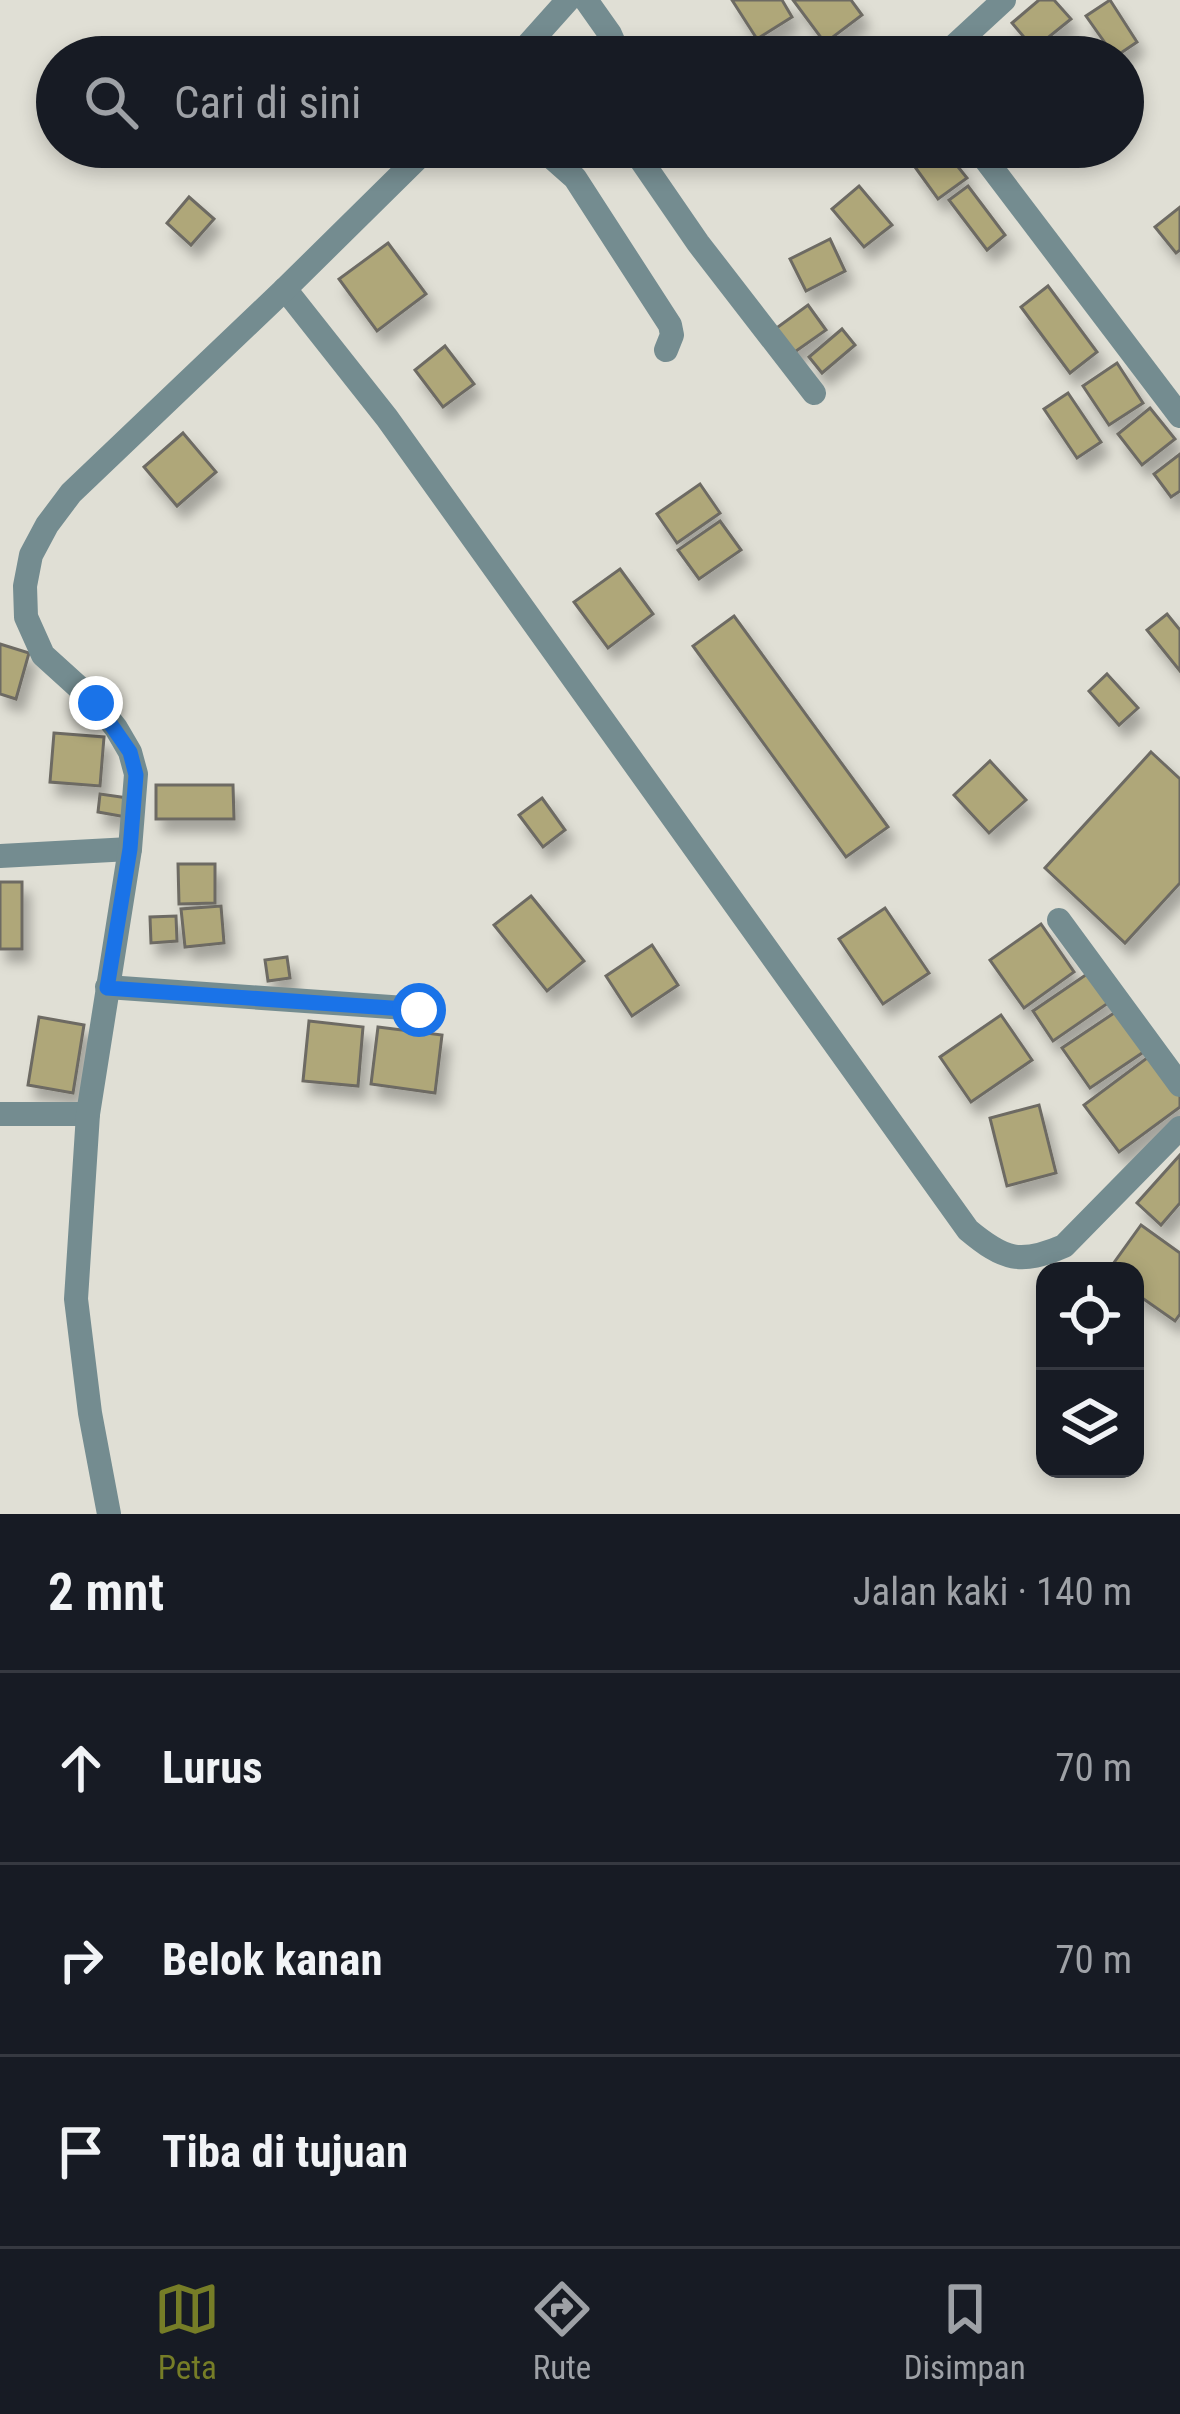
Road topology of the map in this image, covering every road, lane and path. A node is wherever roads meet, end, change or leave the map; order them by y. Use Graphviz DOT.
graph roads {
  1 [pos="568,0"];
  2 [pos="586,0"];
  3 [pos="1004,0"];
  4 [pos="536,36"];
  5 [pos="611,36"];
  6 [pos="965,36"];
  7 [pos="408,168"];
  8 [pos="564,168"];
  9 [pos="646,168"];
  10 [pos="992,168"];
  11 [pos="285,289"];
  12 [pos="665,350"];
  13 [pos="814,393"];
  14 [pos="1180,416"];
  15 [pos="130,849"];
  16 [pos="0,856"];
  17 [pos="1059,920"];
  18 [pos="107,988"];
  19 [pos="419,1010"];
  20 [pos="1180,1085"];
  21 [pos="0,1114"];
  22 [pos="88,1114"];
  23 [pos="1180,1128"];
  24 [pos="109,1514"];
  1 -- 4 [label="street"];
  2 -- 5 [label="street"];
  3 -- 6 [label="street"];
  7 -- 11 [label="street"];
  8 -- 12 [label="street"];
  9 -- 13 [label="street"];
  10 -- 14 [label="street"];
  11 -- 15 [label="street"];
  11 -- 23 [label="street"];
  15 -- 16 [label="street"];
  15 -- 18 [label="street"];
  17 -- 20 [label="street"];
  18 -- 19 [label="street"];
  18 -- 22 [label="street"];
  21 -- 22 [label="street"];
  22 -- 24 [label="street"];
}
